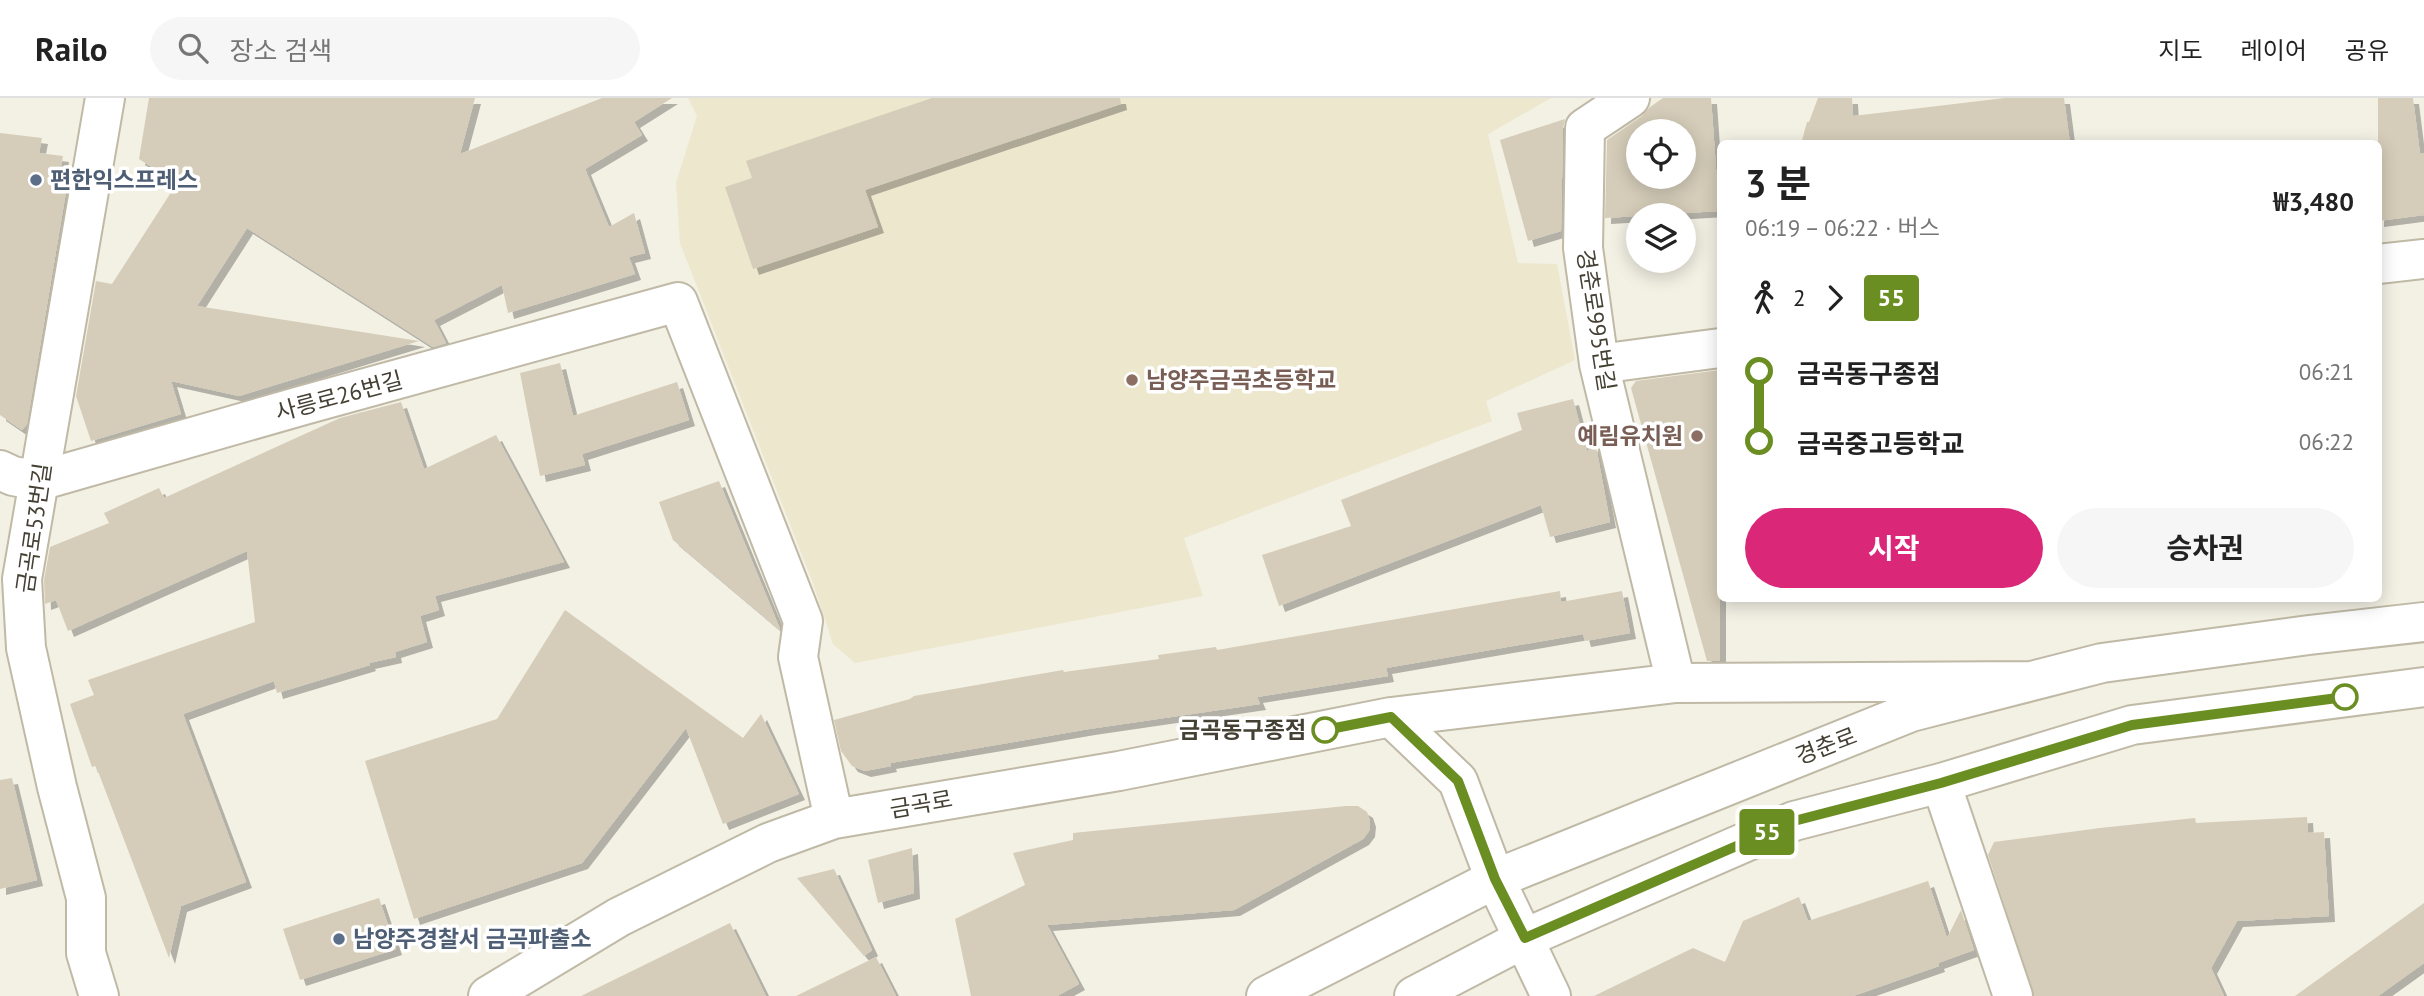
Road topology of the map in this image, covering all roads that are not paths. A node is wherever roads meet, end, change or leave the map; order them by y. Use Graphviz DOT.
graph roads {
  1 [pos="105,98"];
  2 [pos="1630,98"];
  3 [pos="2424,259"];
  4 [pos="2382,264"];
  5 [pos="1717,348"];
  6 [pos="1599,364"];
  7 [pos="0,470"];
  8 [pos="39,481"];
  9 [pos="2424,622"];
  10 [pos="2030,681"];
  11 [pos="1676,683"];
  12 [pos="2424,687"];
  13 [pos="1391,717"];
  14 [pos="1941,783"];
  15 [pos="834,819"];
  16 [pos="1495,879"];
  17 [pos="1525,938"];
  18 [pos="1454,984"];
  19 [pos="99,996"];
  20 [pos="488,996"];
  21 [pos="1266,996"];
  22 [pos="1414,996"];
  23 [pos="1551,996"];
  24 [pos="2013,996"];
  1 -- 8 [label="street, 금곡로53번길"];
  2 -- 6 [label="street, 경춘로995번길"];
  3 -- 4 [label="street"];
  5 -- 6 [label="street"];
  6 -- 11 [label="street, 경춘로995번길"];
  7 -- 8 [label="street"];
  8 -- 15 [label="street, 사릉로26번길"];
  8 -- 19 [label="street, 금곡로53번길"];
  9 -- 10 [label="street, 경춘로"];
  10 -- 11 [label="street, 금곡로"];
  10 -- 16 [label="street, 경춘로"];
  11 -- 13 [label="street, 금곡로"];
  12 -- 14 [label="street"];
  13 -- 15 [label="street, 금곡로"];
  13 -- 16 [label="street"];
  14 -- 17 [label="street"];
  14 -- 24 [label="street"];
  15 -- 20 [label="street, 금곡로"];
  16 -- 17 [label="street"];
  16 -- 21 [label="street, 경춘로"];
  17 -- 18 [label="street"];
  17 -- 23 [label="street"];
  18 -- 22 [label="street"];
}
